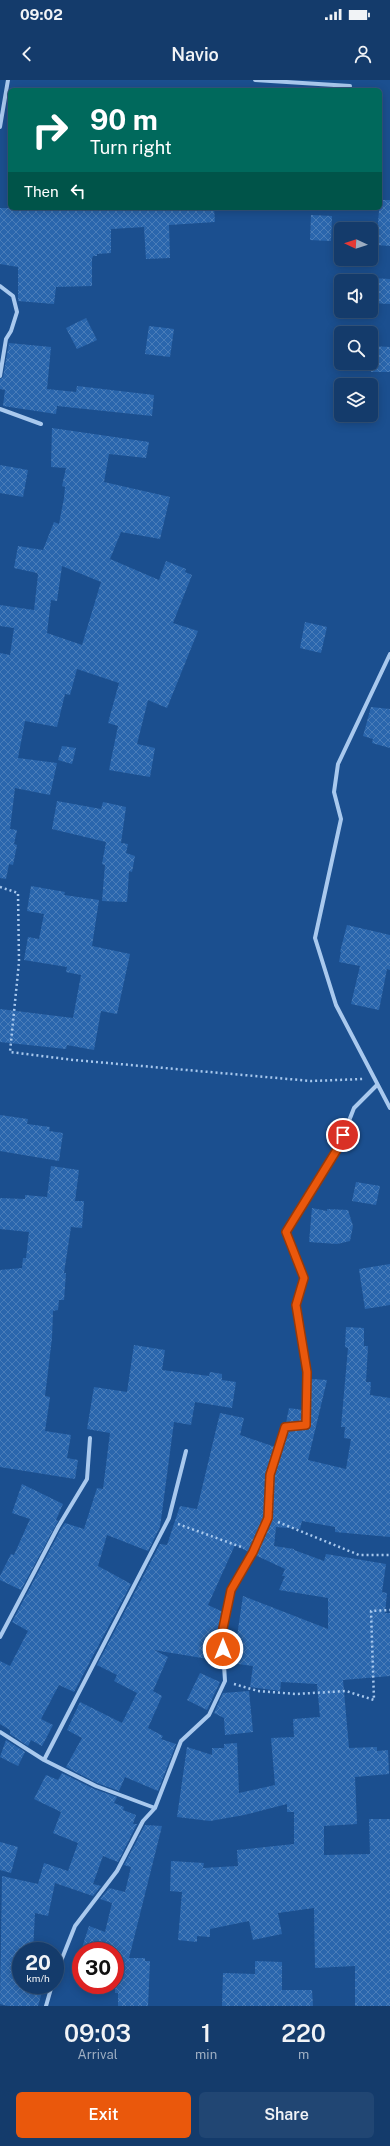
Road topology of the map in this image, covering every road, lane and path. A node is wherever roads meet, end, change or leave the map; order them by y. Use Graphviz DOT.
graph roads {
  1 [pos="8,80"];
  2 [pos="255,80"];
  3 [pos="350,86"];
  4 [pos="0,127"];
  5 [pos="0,286"];
  6 [pos="0,376"];
  7 [pos="0,409"];
  8 [pos="41,424"];
  9 [pos="390,654"];
  10 [pos="0,887"];
  11 [pos="374,1078"];
  12 [pos="377,1085"];
  13 [pos="390,1108"];
  14 [pos="90,1438"];
  15 [pos="186,1451"];
  16 [pos="169,1518"];
  17 [pos="268,1518"];
  18 [pos="253,1552"];
  19 [pos="390,1555"];
  20 [pos="390,1610"];
  21 [pos="0,1637"];
  22 [pos="225,1681"];
  23 [pos="0,1732"];
  24 [pos="44,1760"];
  25 [pos="155,1808"];
  26 [pos="64,1954"];
  27 [pos="49,1994"];
  28 [pos="46,2006"];
  1 -- 4 [label="street"];
  2 -- 3 [label="street"];
  5 -- 6 [label="street"];
  7 -- 8 [label="street"];
  9 -- 11 [label="street"];
  10 -- 11 [label="path"];
  11 -- 12 [label="street"];
  12 -- 13 [label="street"];
  12 -- 17 [label="street"];
  14 -- 21 [label="street"];
  15 -- 16 [label="street"];
  16 -- 18 [label="path"];
  16 -- 24 [label="street"];
  17 -- 18 [label="street"];
  17 -- 19 [label="path"];
  18 -- 22 [label="street"];
  20 -- 22 [label="path"];
  22 -- 25 [label="street"];
  23 -- 24 [label="street"];
  24 -- 25 [label="street"];
  25 -- 26 [label="street"];
  27 -- 28 [label="street"];
}
